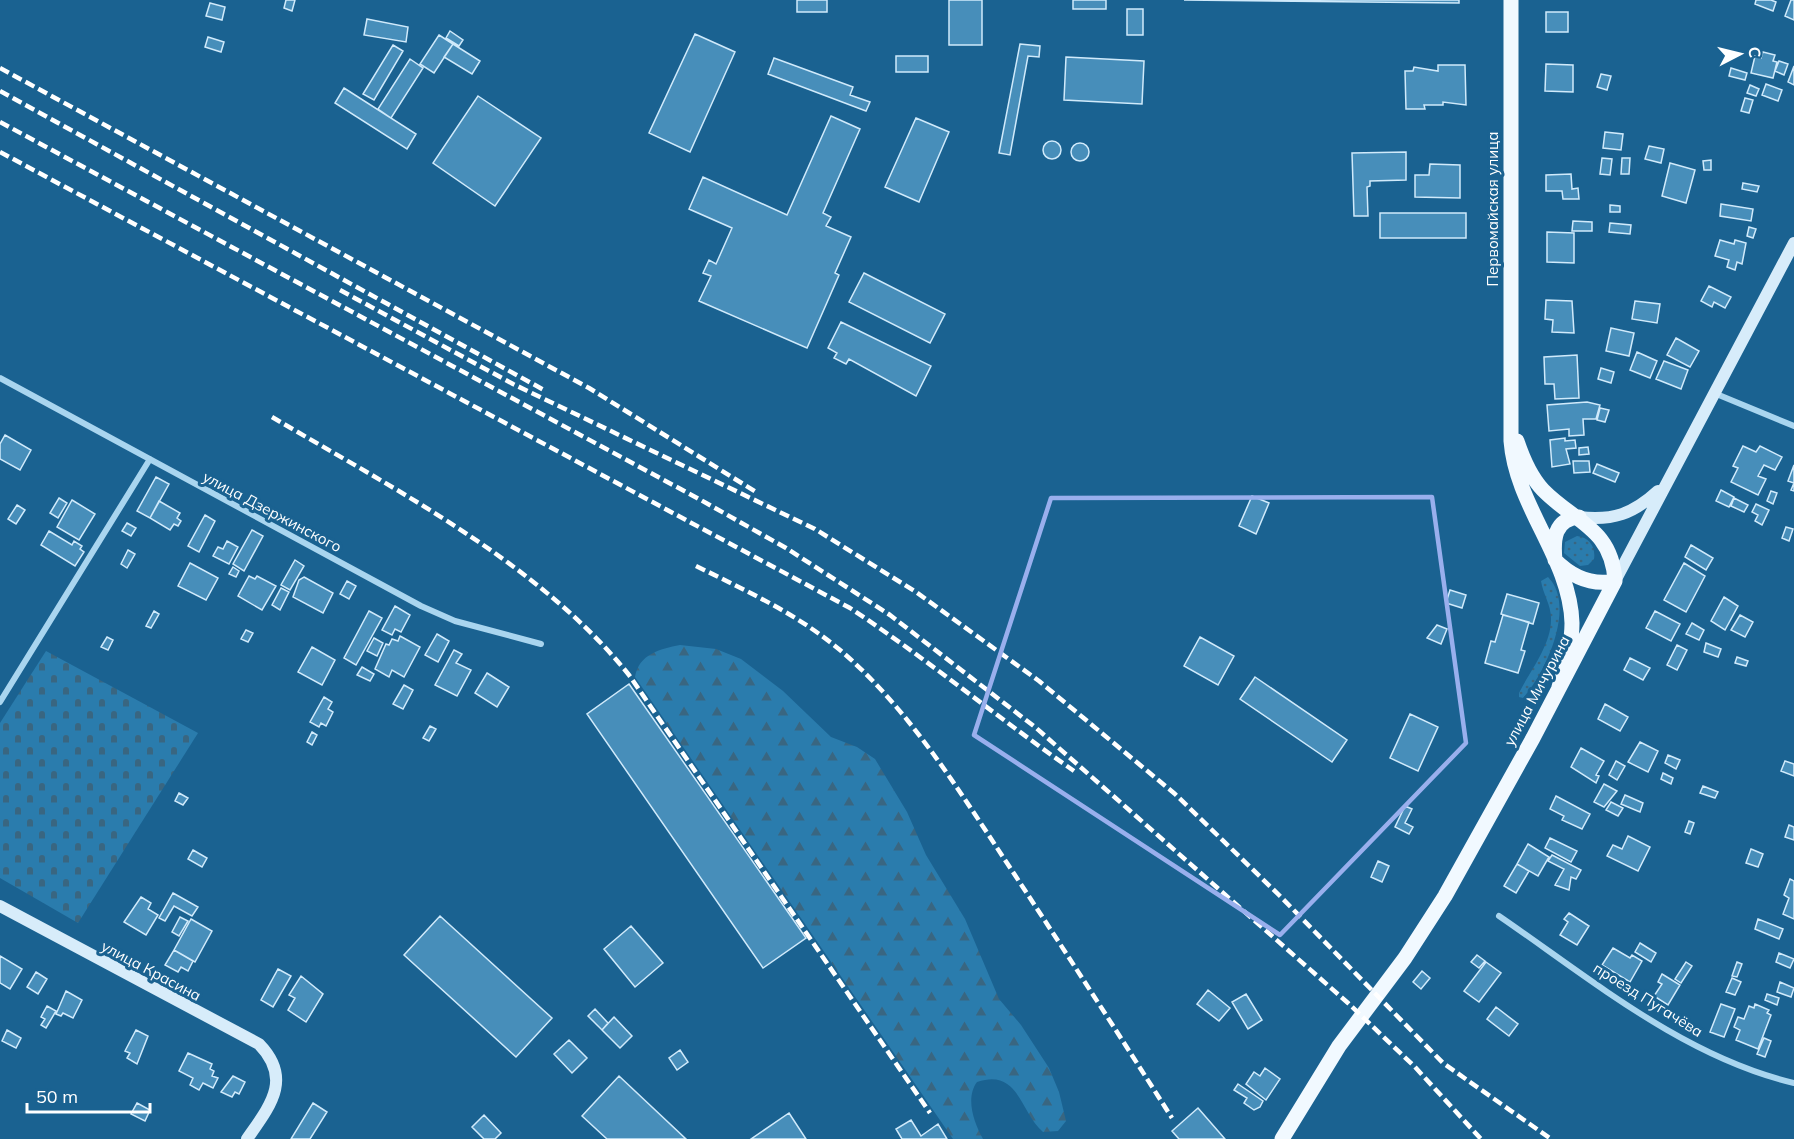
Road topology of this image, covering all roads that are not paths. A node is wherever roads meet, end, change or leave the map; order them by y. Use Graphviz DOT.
graph roads {
  1 [pos="1511,0"];
  2 [pos="1794,243"];
  3 [pos="0,378"];
  4 [pos="1714,393"];
  5 [pos="1511,418"];
  6 [pos="1794,426"];
  7 [pos="150,459"];
  8 [pos="1665,484"];
  9 [pos="1579,517"];
  10 [pos="1555,560"];
  11 [pos="1614,581"];
  12 [pos="541,644"];
  13 [pos="1559,687"];
  14 [pos="0,702"];
  15 [pos="0,906"];
  16 [pos="1499,916"];
  17 [pos="1794,1083"];
  18 [pos="247,1139"];
  19 [pos="1282,1139"];
  1 -- 5 [label="main road, Первомайская улица"];
  2 -- 4 [label="main road, улица Мичурина"];
  3 -- 7 [label="street, улица Дзержинского"];
  4 -- 6 [label="street"];
  4 -- 8 [label="main road, улица Мичурина"];
  5 -- 9 [label="main road, Первомайская улица"];
  5 -- 10 [label="main road, Первомайская улица"];
  7 -- 12 [label="street, улица Дзержинского"];
  7 -- 14 [label="street"];
  8 -- 9 [label="main road"];
  8 -- 11 [label="main road, улица Мичурина"];
  9 -- 10 [label="main road"];
  9 -- 11 [label="main road, Первомайская улица"];
  10 -- 11 [label="main road"];
  10 -- 13 [label="main road, Первомайская улица"];
  11 -- 13 [label="main road, улица Мичурина"];
  13 -- 19 [label="main road, улица Мичурина"];
  15 -- 18 [label="main road, улица Красина"];
  16 -- 17 [label="street, проезд Пугачёва"];
}
